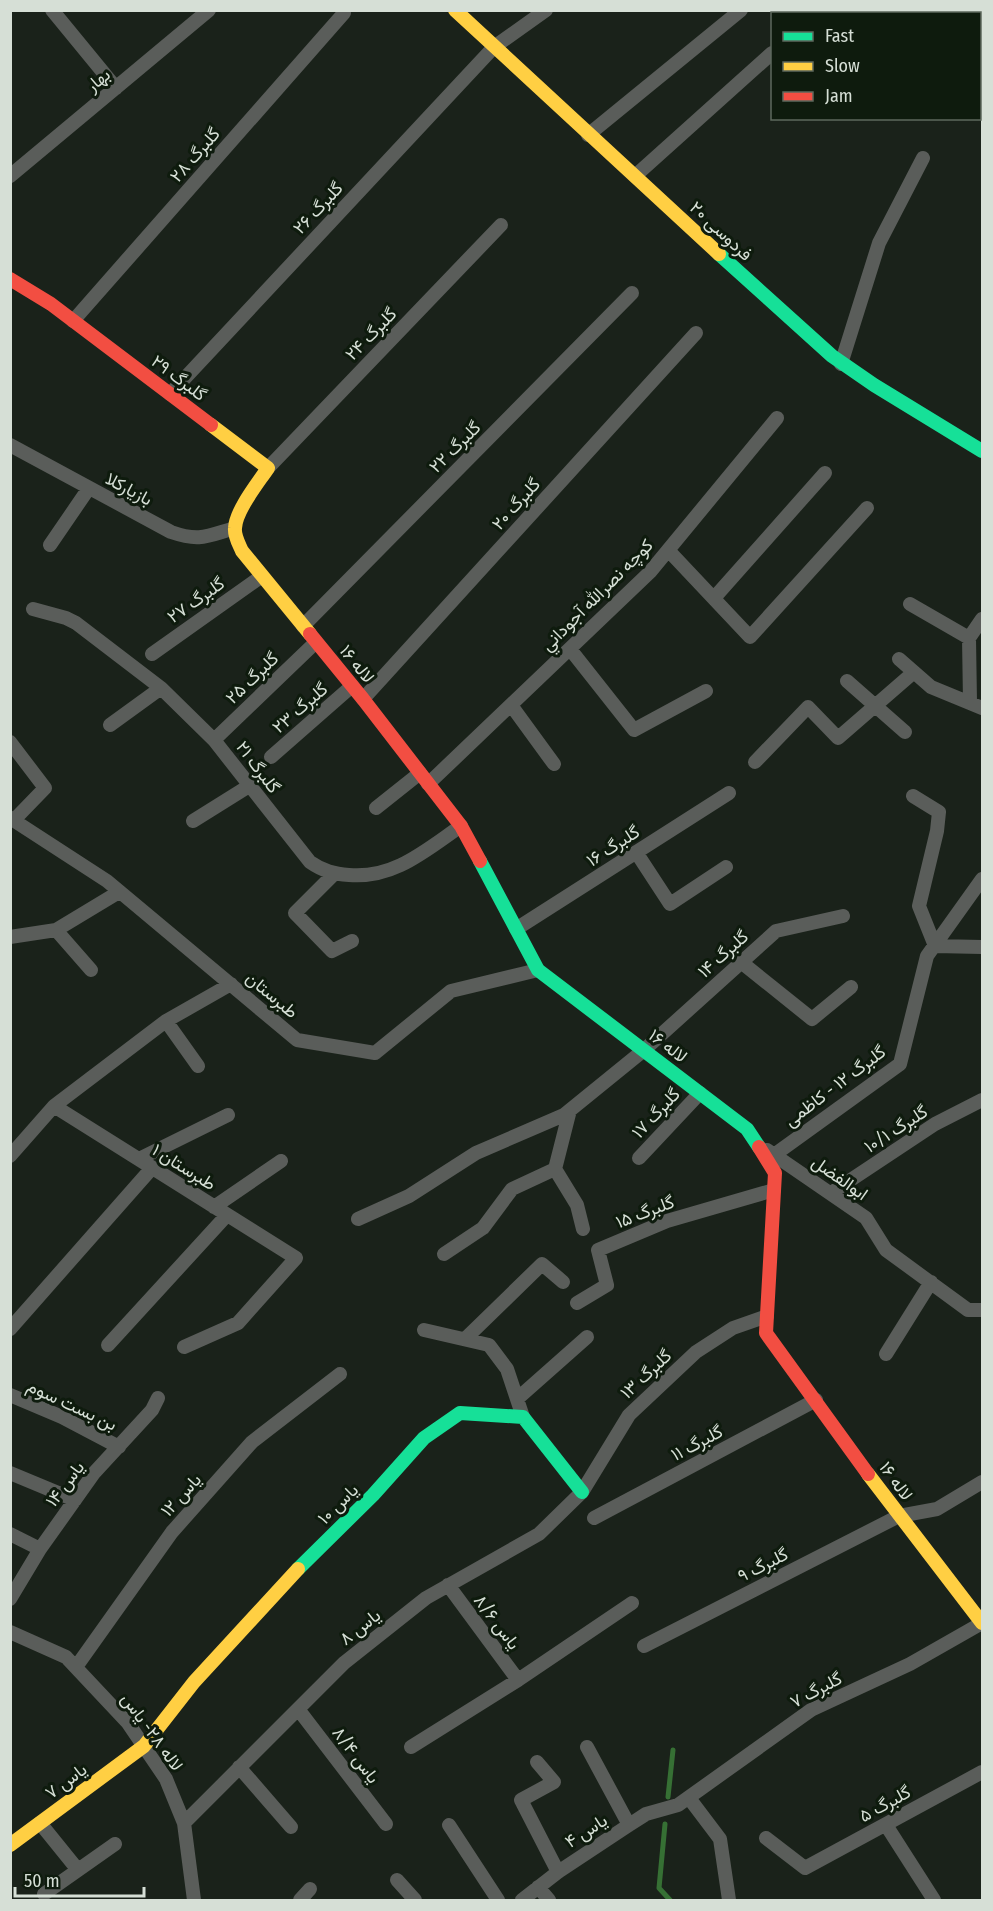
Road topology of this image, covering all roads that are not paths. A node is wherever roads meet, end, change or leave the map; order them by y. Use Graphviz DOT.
graph roads {
  1 [pos="52,10"];
  2 [pos="209,10"];
  3 [pos="455,10"];
  4 [pos="546,10"];
  5 [pos="741,10"];
  6 [pos="344,13"];
  7 [pos="494,47"];
  8 [pos="771,54"];
  9 [pos="116,88"];
  10 [pos="588,135"];
  11 [pos="923,158"];
  12 [pos="10,176"];
  13 [pos="635,176"];
  14 [pos="501,225"];
  15 [pos="10,279"];
  16 [pos="632,293"];
  17 [pos="73,321"];
  18 [pos="696,333"];
  19 [pos="841,364"];
  20 [pos="170,394"];
  21 [pos="777,418"];
  22 [pos="13,451"];
  23 [pos="982,451"];
  24 [pos="268,468"];
  25 [pos="825,473"];
  26 [pos="88,488"];
  27 [pos="867,508"];
  28 [pos="235,528"];
  29 [pos="50,545"];
  30 [pos="668,550"];
  31 [pos="262,576"];
  32 [pos="714,598"];
  33 [pos="910,604"];
  34 [pos="33,609"];
  35 [pos="982,619"];
  36 [pos="303,626"];
  37 [pos="969,638"];
  38 [pos="316,642"];
  39 [pos="570,649"];
  40 [pos="152,654"];
  41 [pos="899,659"];
  42 [pos="914,672"];
  43 [pos="847,681"];
  44 [pos="352,686"];
  45 [pos="161,688"];
  46 [pos="706,691"];
  47 [pos="363,699"];
  48 [pos="511,705"];
  49 [pos="976,705"];
  50 [pos="875,706"];
  51 [pos="110,725"];
  52 [pos="905,732"];
  53 [pos="213,740"];
  54 [pos="10,742"];
  55 [pos="271,757"];
  56 [pos="755,762"];
  57 [pos="554,764"];
  58 [pos="424,779"];
  59 [pos="249,786"];
  60 [pos="729,793"];
  61 [pos="913,796"];
  62 [pos="376,808"];
  63 [pos="12,819"];
  64 [pos="193,821"];
  65 [pos="461,826"];
  66 [pos="636,852"];
  67 [pos="726,867"];
  68 [pos="334,874"];
  69 [pos="982,879"];
  70 [pos="119,891"];
  71 [pos="843,916"];
  72 [pos="516,929"];
  73 [pos="56,930"];
  74 [pos="10,938"];
  75 [pos="352,941"];
  76 [pos="935,946"];
  77 [pos="982,947"];
  78 [pos="741,962"];
  79 [pos="91,970"];
  80 [pos="538,970"];
  81 [pos="231,984"];
  82 [pos="851,987"];
  83 [pos="166,1021"];
  84 [pos="644,1050"];
  85 [pos="198,1066"];
  86 [pos="700,1093"];
  87 [pos="982,1100"];
  88 [pos="54,1106"];
  89 [pos="570,1110"];
  90 [pos="228,1115"];
  91 [pos="755,1142"];
  92 [pos="774,1155"];
  93 [pos="10,1156"];
  94 [pos="639,1158"];
  95 [pos="139,1159"];
  96 [pos="281,1161"];
  97 [pos="152,1168"];
  98 [pos="555,1169"];
  99 [pos="774,1190"];
  100 [pos="831,1192"];
  101 [pos="214,1207"];
  102 [pos="227,1215"];
  103 [pos="358,1219"];
  104 [pos="583,1229"];
  105 [pos="444,1254"];
  106 [pos="563,1282"];
  107 [pos="931,1282"];
  108 [pos="577,1303"];
  109 [pos="982,1310"];
  110 [pos="767,1316"];
  111 [pos="10,1329"];
  112 [pos="424,1330"];
  113 [pos="588,1337"];
  114 [pos="465,1339"];
  115 [pos="108,1345"];
  116 [pos="184,1347"];
  117 [pos="886,1354"];
  118 [pos="340,1374"];
  119 [pos="10,1395"];
  120 [pos="158,1398"];
  121 [pos="517,1399"];
  122 [pos="816,1400"];
  123 [pos="523,1417"];
  124 [pos="118,1447"];
  125 [pos="10,1473"];
  126 [pos="982,1482"];
  127 [pos="582,1492"];
  128 [pos="75,1500"];
  129 [pos="899,1516"];
  130 [pos="594,1518"];
  131 [pos="10,1534"];
  132 [pos="40,1549"];
  133 [pos="448,1586"];
  134 [pos="10,1599"];
  135 [pos="632,1603"];
  136 [pos="982,1623"];
  137 [pos="10,1632"];
  138 [pos="644,1646"];
  139 [pos="76,1667"];
  140 [pos="518,1680"];
  141 [pos="298,1709"];
  142 [pos="144,1746"];
  143 [pos="411,1747"];
  144 [pos="587,1747"];
  145 [pos="537,1762"];
  146 [pos="239,1767"];
  147 [pos="982,1772"];
  148 [pos="683,1801"];
  149 [pos="40,1823"];
  150 [pos="184,1823"];
  151 [pos="386,1824"];
  152 [pos="449,1825"];
  153 [pos="629,1825"];
  154 [pos="886,1825"];
  155 [pos="291,1827"];
  156 [pos="766,1838"];
  157 [pos="10,1845"];
  158 [pos="115,1845"];
  159 [pos="78,1870"];
  160 [pos="558,1872"];
  161 [pos="397,1880"];
  162 [pos="538,1887"];
  163 [pos="310,1889"];
  164 [pos="44,1894"];
  165 [pos="194,1900"];
  166 [pos="300,1900"];
  167 [pos="415,1900"];
  168 [pos="498,1900"];
  169 [pos="522,1900"];
  170 [pos="549,1900"];
  171 [pos="729,1900"];
  172 [pos="934,1900"];
  1 -- 9 [label="street"];
  2 -- 9 [label="street, بهار"];
  3 -- 7 [label="street, فردوسی ۲۰"];
  4 -- 7 [label="street, گلبرگ ۲۶"];
  5 -- 10 [label="street"];
  6 -- 17 [label="street, گلبرگ ۲۸"];
  7 -- 10 [label="street, فردوسی ۲۰"];
  7 -- 20 [label="street, گلبرگ ۲۶"];
  8 -- 13 [label="street"];
  9 -- 12 [label="street, بهار"];
  10 -- 13 [label="street, فردوسی ۲۰"];
  11 -- 19 [label="street"];
  13 -- 19 [label="street, فردوسی ۲۰"];
  14 -- 24 [label="street, گلبرگ ۲۴"];
  15 -- 17 [label="street, گلبرگ ۲۹"];
  16 -- 36 [label="street, گلبرگ ۲۲"];
  17 -- 20 [label="street, گلبرگ ۲۹"];
  18 -- 47 [label="street, گلبرگ ۲۰"];
  19 -- 23 [label="street, فردوسی ۲۰"];
  20 -- 24 [label="street, گلبرگ ۲۹"];
  21 -- 30 [label="street, كوچه نصرالله آجوداني"];
  22 -- 26 [label="street, بازیارکلا"];
  24 -- 28 [label="street"];
  25 -- 32 [label="street"];
  26 -- 28 [label="street, بازیارکلا"];
  26 -- 29 [label="street"];
  27 -- 32 [label="street"];
  28 -- 31 [label="street, لاله ۱۶"];
  30 -- 32 [label="street"];
  30 -- 39 [label="street, كوچه نصرالله آجوداني"];
  31 -- 36 [label="street, لاله ۱۶"];
  31 -- 40 [label="street, گلبرگ ۲۷"];
  33 -- 37 [label="street"];
  34 -- 45 [label="street, گلبرگ ۲۱"];
  35 -- 37 [label="street"];
  36 -- 38 [label="street, لاله ۱۶"];
  37 -- 49 [label="street"];
  38 -- 44 [label="street, لاله ۱۶"];
  38 -- 53 [label="street, گلبرگ ۲۵"];
  39 -- 46 [label="street"];
  39 -- 48 [label="street, كوچه نصرالله آجوداني"];
  41 -- 42 [label="street"];
  42 -- 49 [label="street"];
  42 -- 50 [label="street"];
  43 -- 50 [label="street"];
  44 -- 47 [label="street, لاله ۱۶"];
  44 -- 55 [label="street, گلبرگ ۲۳"];
  45 -- 51 [label="street"];
  45 -- 53 [label="street, گلبرگ ۲۱"];
  47 -- 58 [label="street, لاله ۱۶"];
  48 -- 57 [label="street"];
  48 -- 58 [label="street, كوچه نصرالله آجوداني"];
  50 -- 52 [label="street"];
  50 -- 56 [label="street"];
  53 -- 59 [label="street, گلبرگ ۲۱"];
  54 -- 63 [label="street"];
  58 -- 62 [label="street, كوچه نصرالله آجوداني"];
  58 -- 65 [label="street, لاله ۱۶"];
  59 -- 64 [label="street"];
  59 -- 68 [label="street, گلبرگ ۲۱"];
  60 -- 66 [label="street, گلبرگ ۱۶"];
  61 -- 76 [label="street"];
  63 -- 70 [label="street, طبرستان"];
  65 -- 68 [label="street, گلبرگ ۲۱"];
  65 -- 72 [label="street, لاله ۱۶"];
  66 -- 67 [label="street"];
  66 -- 72 [label="street, گلبرگ ۱۶"];
  68 -- 75 [label="street"];
  69 -- 76 [label="street, گلبرگ ۱۲ - کاظمی"];
  70 -- 73 [label="street"];
  70 -- 81 [label="street, طبرستان"];
  71 -- 78 [label="street, گلبرگ ۱۴"];
  72 -- 80 [label="street, لاله ۱۶"];
  73 -- 74 [label="street"];
  73 -- 79 [label="street"];
  76 -- 77 [label="street"];
  76 -- 92 [label="street, گلبرگ ۱۲ - کاظمی"];
  78 -- 82 [label="street"];
  78 -- 84 [label="street, گلبرگ ۱۴"];
  80 -- 81 [label="street, طبرستان"];
  80 -- 84 [label="street, لاله ۱۶"];
  81 -- 83 [label="street"];
  83 -- 85 [label="street"];
  83 -- 88 [label="street"];
  84 -- 86 [label="street, لاله ۱۶"];
  84 -- 89 [label="street, گلبرگ ۱۴"];
  86 -- 91 [label="street, لاله ۱۶"];
  86 -- 94 [label="street, گلبرگ ۱۷"];
  87 -- 100 [label="street, گلبرگ ۱۰/۱"];
  88 -- 93 [label="street"];
  88 -- 95 [label="street, طبرستان ۱"];
  89 -- 98 [label="street"];
  89 -- 103 [label="street, گلبرگ ۱۴"];
  90 -- 95 [label="street"];
  91 -- 92 [label="street, ابوالفضل"];
  91 -- 99 [label="street, لاله ۱۶"];
  92 -- 100 [label="street, ابوالفضل"];
  95 -- 97 [label="street, طبرستان ۱"];
  96 -- 101 [label="street"];
  97 -- 101 [label="street, طبرستان ۱"];
  97 -- 111 [label="street"];
  98 -- 104 [label="street"];
  98 -- 105 [label="street"];
  99 -- 108 [label="street, گلبرگ ۱۵"];
  99 -- 110 [label="street, لاله ۱۶"];
  100 -- 107 [label="street, ابوالفضل"];
  101 -- 102 [label="street, طبرستان ۱"];
  102 -- 115 [label="street"];
  102 -- 116 [label="street, طبرستان ۱"];
  106 -- 114 [label="street"];
  107 -- 109 [label="street, ابوالفضل"];
  107 -- 117 [label="street"];
  110 -- 122 [label="street, لاله ۱۶"];
  110 -- 127 [label="street, گلبرگ ۱۳"];
  112 -- 114 [label="street"];
  113 -- 121 [label="street"];
  114 -- 121 [label="street"];
  118 -- 139 [label="street, یاس ۱۲"];
  119 -- 124 [label="street, بن بست سوم"];
  120 -- 124 [label="street, یاس ۱۴"];
  121 -- 123 [label="street"];
  122 -- 129 [label="street, لاله ۱۶"];
  122 -- 130 [label="street, گلبرگ ۱۱"];
  123 -- 127 [label="street"];
  123 -- 142 [label="street, یاس ۱۰"];
  124 -- 128 [label="street, یاس ۱۴"];
  125 -- 128 [label="street"];
  126 -- 129 [label="street, گلبرگ ۹"];
  127 -- 133 [label="street, یاس ۸"];
  128 -- 132 [label="street, یاس ۱۴"];
  129 -- 136 [label="street, لاله ۱۶"];
  129 -- 138 [label="street, گلبرگ ۹"];
  131 -- 132 [label="street"];
  132 -- 134 [label="street, یاس ۱۴"];
  133 -- 140 [label="street, یاس ۸/۶"];
  133 -- 141 [label="street, یاس ۸"];
  135 -- 140 [label="street"];
  136 -- 148 [label="street, گلبرگ ۷"];
  137 -- 139 [label="street, لاله ۲۸- یاس"];
  139 -- 142 [label="street, لاله ۲۸- یاس"];
  140 -- 143 [label="street"];
  141 -- 146 [label="street, یاس ۸"];
  141 -- 151 [label="street, یاس ۸/۴"];
  142 -- 149 [label="street, یاس ۷"];
  142 -- 150 [label="street, لاله ۲۸- یاس"];
  144 -- 153 [label="street"];
  145 -- 160 [label="street"];
  146 -- 150 [label="street, یاس ۸"];
  146 -- 155 [label="street"];
  147 -- 154 [label="street, گلبرگ ۵"];
  148 -- 153 [label="street, یاس ۴"];
  148 -- 171 [label="street"];
  149 -- 157 [label="street, یاس ۷"];
  149 -- 159 [label="street"];
  150 -- 165 [label="street, لاله ۲۸- یاس"];
  152 -- 168 [label="street"];
  153 -- 160 [label="street, یاس ۴"];
  154 -- 156 [label="street, گلبرگ ۵"];
  154 -- 172 [label="street"];
  158 -- 159 [label="street"];
  159 -- 164 [label="street"];
  160 -- 162 [label="street, یاس ۴"];
  161 -- 167 [label="street"];
  162 -- 169 [label="street, یاس ۴"];
  162 -- 170 [label="street"];
  163 -- 166 [label="street"];
}
